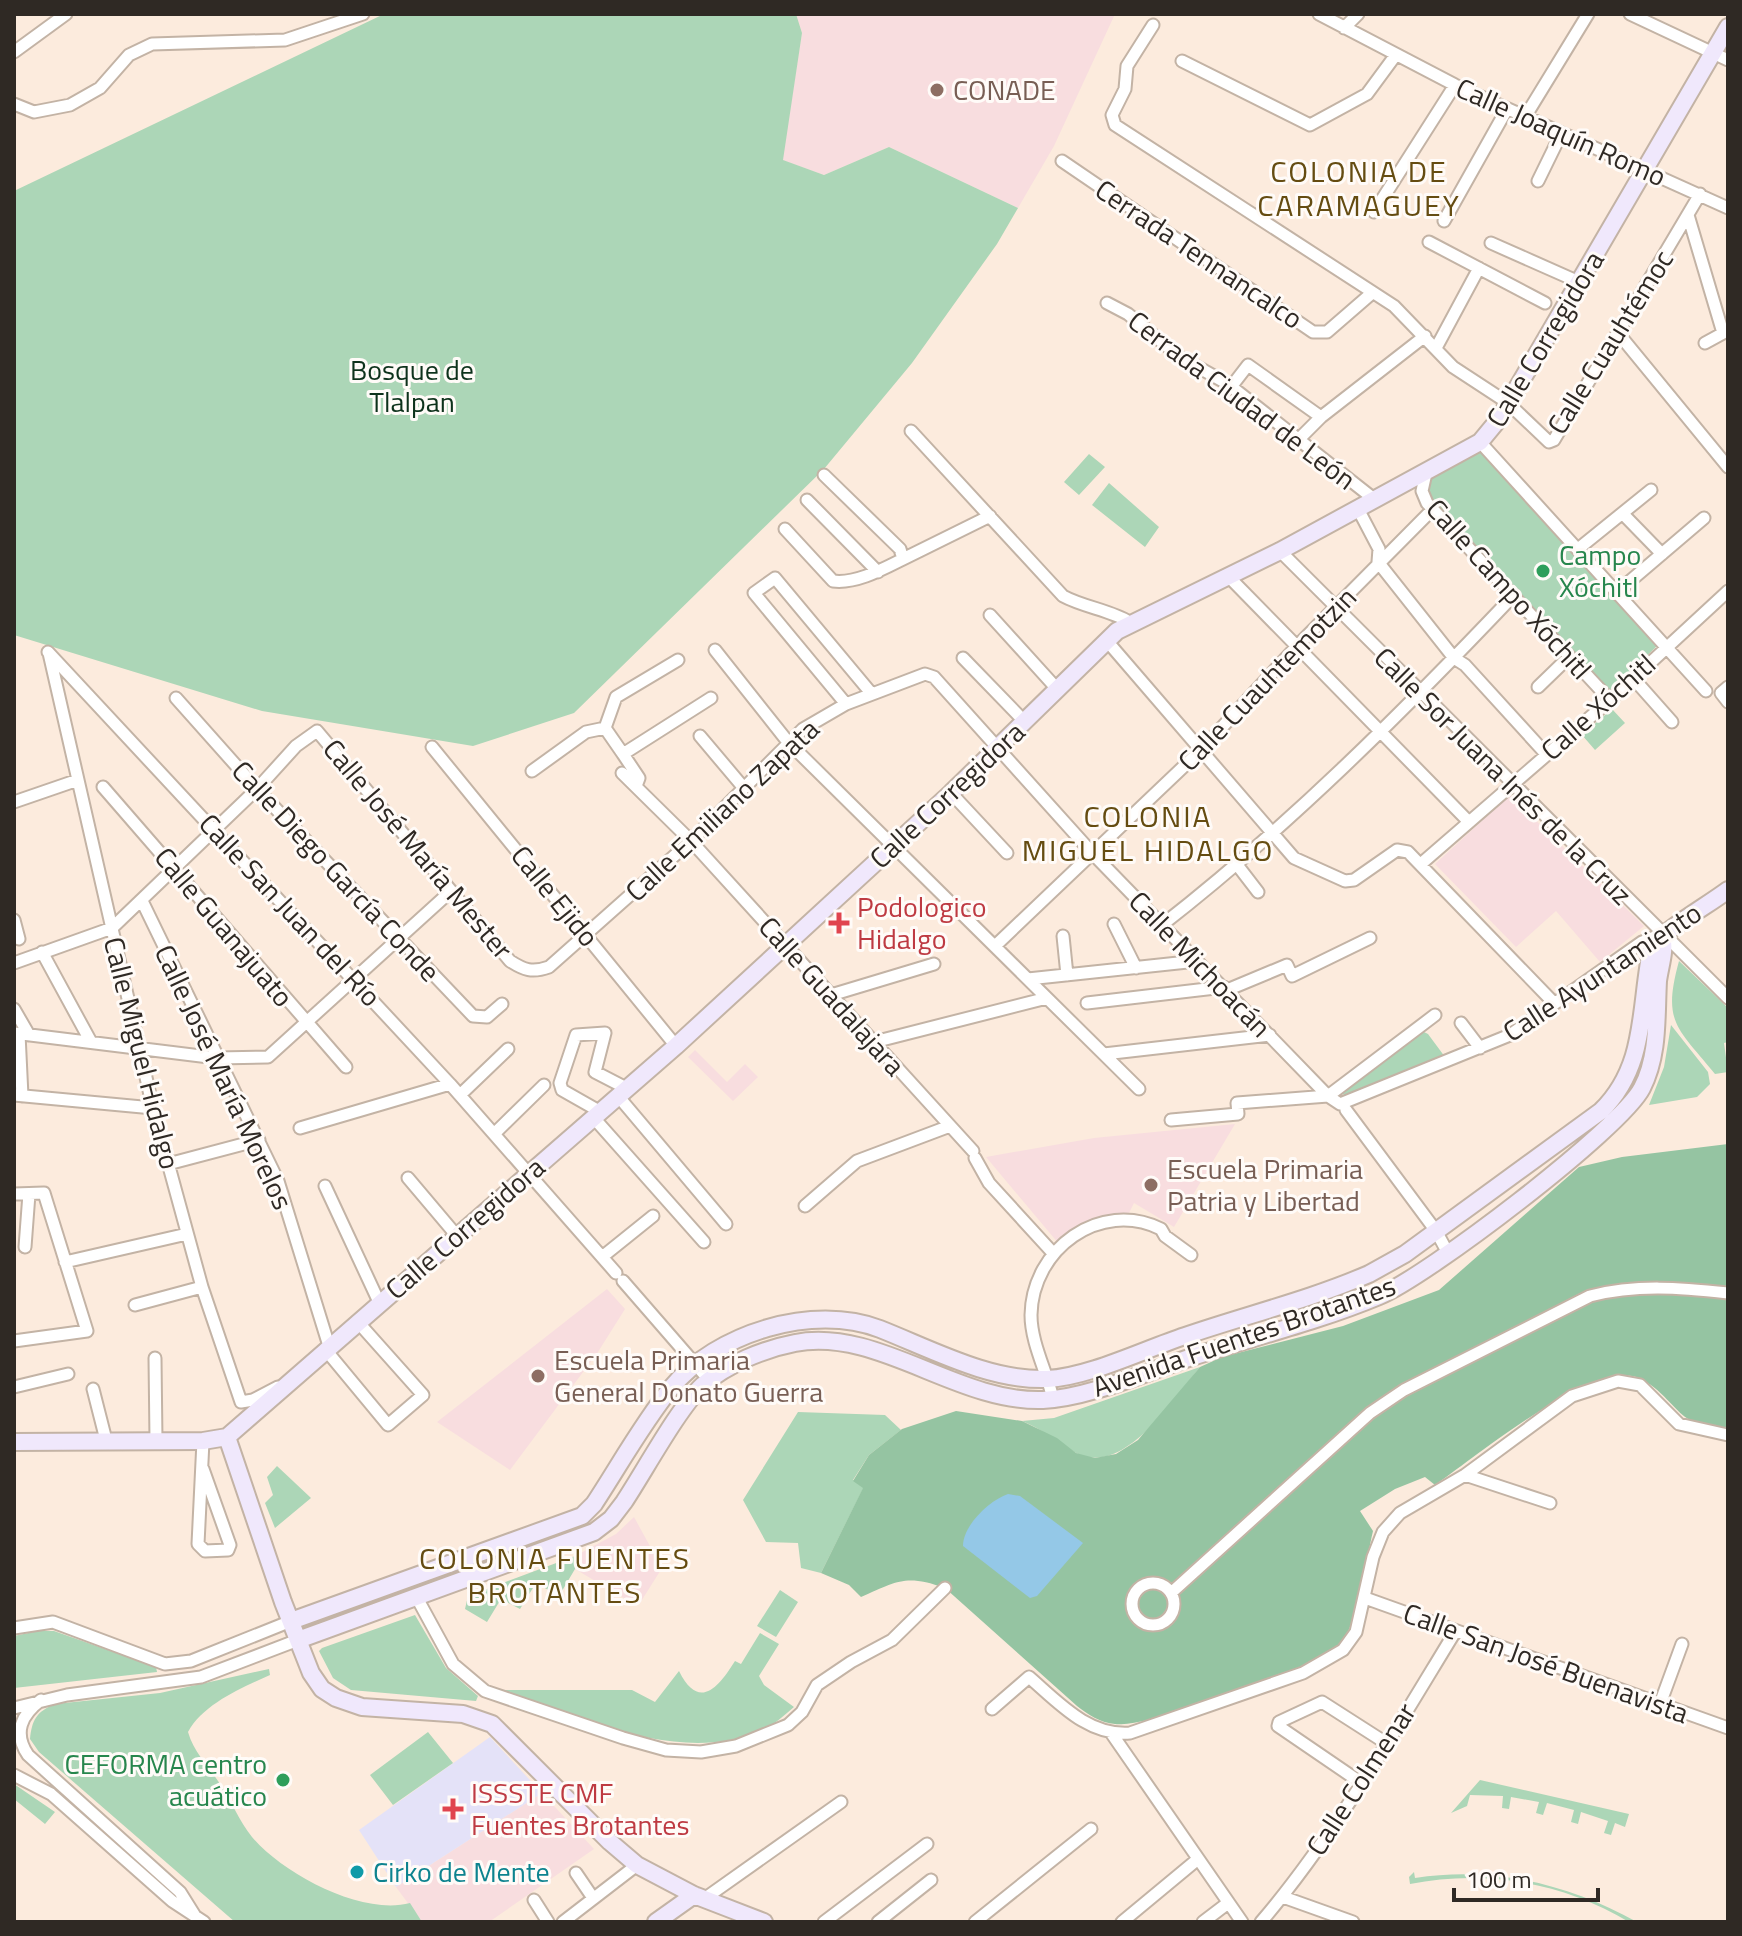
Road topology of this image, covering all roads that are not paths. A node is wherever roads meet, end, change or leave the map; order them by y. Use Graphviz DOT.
graph roads {
  1 [pos="66,14"];
  2 [pos="363,14"];
  3 [pos="1319,14"];
  4 [pos="1358,14"];
  5 [pos="1588,14"];
  6 [pos="1630,14"];
  7 [pos="1153,25"];
  8 [pos="1728,27"];
  9 [pos="1344,28"];
  10 [pos="14,52"];
  11 [pos="1395,56"];
  12 [pos="1720,57"];
  13 [pos="1182,61"];
  14 [pos="1455,85"];
  15 [pos="14,104"];
  16 [pos="1507,109"];
  17 [pos="1525,117"];
  18 [pos="1561,134"];
  19 [pos="1062,161"];
  20 [pos="1646,170"];
  21 [pos="1538,181"];
  22 [pos="1700,194"];
  23 [pos="1728,208"];
  24 [pos="1374,212"];
  25 [pos="1688,215"];
  26 [pos="1444,221"];
  27 [pos="1429,242"];
  28 [pos="1491,243"];
  29 [pos="1479,268"];
  30 [pos="1579,282"];
  31 [pos="1372,293"];
  32 [pos="1107,303"];
  33 [pos="1545,303"];
  34 [pos="1726,332"];
  35 [pos="1618,333"];
  36 [pos="1425,336"];
  37 [pos="1705,343"];
  38 [pos="1436,348"];
  39 [pos="1231,387"];
  40 [pos="1508,403"];
  41 [pos="1321,417"];
  42 [pos="911,431"];
  43 [pos="1298,440"];
  44 [pos="1480,442"];
  45 [pos="1728,467"];
  46 [pos="1426,473"];
  47 [pos="824,475"];
  48 [pos="1651,490"];
  49 [pos="1374,499"];
  50 [pos="807,500"];
  51 [pos="1358,509"];
  52 [pos="1432,510"];
  53 [pos="1624,515"];
  54 [pos="990,516"];
  55 [pos="1704,518"];
  56 [pos="785,529"];
  57 [pos="1578,549"];
  58 [pos="1280,551"];
  59 [pos="1662,554"];
  60 [pos="903,559"];
  61 [pos="1378,562"];
  62 [pos="878,572"];
  63 [pos="1228,576"];
  64 [pos="1728,591"];
  65 [pos="1616,593"];
  66 [pos="1514,595"];
  67 [pos="1335,607"];
  68 [pos="990,615"];
  69 [pos="1129,622"];
  70 [pos="1107,641"];
  71 [pos="1298,645"];
  72 [pos="1664,647"];
  73 [pos="715,650"];
  74 [pos="48,652"];
  75 [pos="1569,657"];
  76 [pos="963,658"];
  77 [pos="1454,658"];
  78 [pos="678,660"];
  79 [pos="934,677"];
  80 [pos="1633,678"];
  81 [pos="1538,687"];
  82 [pos="1728,687"];
  83 [pos="1058,690"];
  84 [pos="1706,691"];
  85 [pos="1420,692"];
  86 [pos="871,693"];
  87 [pos="176,698"];
  88 [pos="711,698"];
  89 [pos="1610,700"];
  90 [pos="1728,702"];
  91 [pos="846,704"];
  92 [pos="1025,722"];
  93 [pos="1672,722"];
  94 [pos="605,728"];
  95 [pos="1380,732"];
  96 [pos="700,736"];
  97 [pos="788,742"];
  98 [pos="432,747"];
  99 [pos="997,748"];
  100 [pos="1201,750"];
  101 [pos="623,754"];
  102 [pos="1547,755"];
  103 [pos="532,771"];
  104 [pos="622,773"];
  105 [pos="75,781"];
  106 [pos="1510,784"];
  107 [pos="636,786"];
  108 [pos="103,787"];
  109 [pos="743,787"];
  110 [pos="257,789"];
  111 [pos="951,793"];
  112 [pos="14,802"];
  113 [pos="1468,821"];
  114 [pos="216,828"];
  115 [pos="1272,834"];
  116 [pos="691,841"];
  117 [pos="893,847"];
  118 [pos="1007,853"];
  119 [pos="1094,855"];
  120 [pos="1422,863"];
  121 [pos="1238,866"];
  122 [pos="175,869"];
  123 [pos="1728,890"];
  124 [pos="450,892"];
  125 [pos="1258,892"];
  126 [pos="142,901"];
  127 [pos="14,920"];
  128 [pos="1114,924"];
  129 [pos="1162,925"];
  130 [pos="112,928"];
  131 [pos="587,934"];
  132 [pos="1662,935"];
  133 [pos="1063,936"];
  134 [pos="400,938"];
  135 [pos="1370,938"];
  136 [pos="19,939"];
  137 [pos="786,945"];
  138 [pos="995,946"];
  139 [pos="42,952"];
  140 [pos="1197,961"];
  141 [pos="14,963"];
  142 [pos="934,964"];
  143 [pos="1136,968"];
  144 [pos="524,970"];
  145 [pos="1067,975"];
  146 [pos="354,979"];
  147 [pos="1028,979"];
  148 [pos="1226,989"];
  149 [pos="831,995"];
  150 [pos="1047,998"];
  151 [pos="1728,998"];
  152 [pos="1087,1003"];
  153 [pos="1554,1003"];
  154 [pos="502,1004"];
  155 [pos="14,1009"];
  156 [pos="1435,1015"];
  157 [pos="306,1023"];
  158 [pos="1461,1023"];
  159 [pos="21,1034"];
  160 [pos="1270,1035"];
  161 [pos="91,1042"];
  162 [pos="874,1042"];
  163 [pos="676,1046"];
  164 [pos="141,1048"];
  165 [pos="1480,1048"];
  166 [pos="508,1049"];
  167 [pos="1104,1054"];
  168 [pos="217,1058"];
  169 [pos="346,1067"];
  170 [pos="450,1084"];
  171 [pos="544,1085"];
  172 [pos="1139,1089"];
  173 [pos="622,1092"];
  174 [pos="460,1095"];
  175 [pos="18,1096"];
  176 [pos="1328,1096"];
  177 [pos="1343,1107"];
  178 [pos="153,1108"];
  179 [pos="596,1114"];
  180 [pos="1593,1117"];
  181 [pos="1171,1120"];
  182 [pos="950,1126"];
  183 [pos="300,1128"];
  184 [pos="1604,1132"];
  185 [pos="495,1133"];
  186 [pos="259,1140"];
  187 [pos="168,1164"];
  188 [pos="529,1171"];
  189 [pos="408,1178"];
  190 [pos="325,1186"];
  191 [pos="15,1194"];
  192 [pos="29,1194"];
  193 [pos="805,1206"];
  194 [pos="14,1208"];
  195 [pos="653,1216"];
  196 [pos="726,1224"];
  197 [pos="1436,1231"];
  198 [pos="187,1234"];
  199 [pos="457,1236"];
  200 [pos="704,1242"];
  201 [pos="25,1247"];
  202 [pos="1053,1253"];
  203 [pos="1448,1253"];
  204 [pos="1191,1255"];
  205 [pos="602,1257"];
  206 [pos="65,1262"];
  207 [pos="202,1287"];
  208 [pos="1728,1293"];
  209 [pos="379,1302"];
  210 [pos="135,1305"];
  211 [pos="357,1321"];
  212 [pos="14,1341"];
  213 [pos="327,1348"];
  214 [pos="155,1358"];
  215 [pos="696,1364"];
  216 [pos="68,1374"];
  217 [pos="1048,1379"];
  218 [pos="709,1380"];
  219 [pos="286,1386"];
  220 [pos="14,1387"];
  221 [pos="93,1389"];
  222 [pos="1053,1399"];
  223 [pos="1728,1435"];
  224 [pos="227,1437"];
  225 [pos="106,1440"];
  226 [pos="156,1440"];
  227 [pos="203,1441"];
  228 [pos="14,1442"];
  229 [pos="203,1469"];
  230 [pos="1465,1475"];
  231 [pos="1550,1503"];
  232 [pos="489,1551"];
  233 [pos="495,1569"];
  234 [pos="945,1588"];
  235 [pos="1171,1593"];
  236 [pos="417,1598"];
  237 [pos="1365,1598"];
  238 [pos="291,1621"];
  239 [pos="14,1628"];
  240 [pos="1455,1632"];
  241 [pos="298,1640"];
  242 [pos="1682,1644"];
  243 [pos="41,1700"];
  244 [pos="1660,1704"];
  245 [pos="14,1708"];
  246 [pos="992,1709"];
  247 [pos="1728,1728"];
  248 [pos="1112,1734"];
  249 [pos="1386,1743"];
  250 [pos="14,1775"];
  251 [pos="1360,1782"];
  252 [pos="841,1802"];
  253 [pos="1091,1829"];
  254 [pos="927,1844"];
  255 [pos="1198,1859"];
  256 [pos="637,1865"];
  257 [pos="576,1873"];
  258 [pos="931,1880"];
  259 [pos="699,1897"];
  260 [pos="1283,1897"];
  261 [pos="593,1898"];
  262 [pos="534,1900"];
  263 [pos="1228,1903"];
  264 [pos="194,1914"];
  265 [pos="178,1921"];
  266 [pos="548,1922"];
  267 [pos="563,1922"];
  268 [pos="656,1922"];
  269 [pos="764,1922"];
  270 [pos="824,1922"];
  271 [pos="878,1922"];
  272 [pos="975,1922"];
  273 [pos="1122,1922"];
  274 [pos="1203,1922"];
  275 [pos="1242,1922"];
  276 [pos="1261,1922"];
  277 [pos="1353,1922"];
  1 -- 10 [label="street"];
  2 -- 15 [label="street"];
  3 -- 9 [label="street, Calle Joaquín Romo"];
  4 -- 9 [label="street"];
  5 -- 17 [label="street"];
  6 -- 12 [label="street"];
  7 -- 31 [label="street"];
  8 -- 12 [label="street, Calle Corregidora"];
  9 -- 11 [label="street, Calle Joaquín Romo"];
  11 -- 13 [label="street"];
  11 -- 14 [label="street, Calle Joaquín Romo"];
  12 -- 20 [label="street, Calle Corregidora"];
  14 -- 16 [label="street, Calle Joaquín Romo"];
  14 -- 24 [label="street"];
  16 -- 17 [label="street, Calle Joaquín Romo"];
  16 -- 26 [label="street"];
  17 -- 18 [label="street, Calle Joaquín Romo"];
  18 -- 20 [label="street, Calle Joaquín Romo"];
  18 -- 21 [label="street"];
  19 -- 31 [label="street, Cerrada Tennancalco"];
  20 -- 22 [label="street, Calle Joaquín Romo"];
  20 -- 30 [label="street, Calle Corregidora"];
  22 -- 23 [label="street, Calle Joaquín Romo"];
  22 -- 25 [label="street, Calle Cuauhtémoc"];
  25 -- 34 [label="street"];
  25 -- 35 [label="street, Calle Cuauhtémoc"];
  27 -- 29 [label="street"];
  28 -- 30 [label="street"];
  29 -- 33 [label="street"];
  29 -- 38 [label="street"];
  30 -- 40 [label="street, Calle Corregidora"];
  31 -- 36 [label="street"];
  32 -- 39 [label="street, Cerrada Ciudad de León"];
  34 -- 37 [label="street"];
  35 -- 40 [label="street, Calle Cuauhtémoc"];
  35 -- 45 [label="street"];
  36 -- 38 [label="street"];
  36 -- 41 [label="street"];
  38 -- 40 [label="street"];
  39 -- 41 [label="street"];
  39 -- 43 [label="street, Cerrada Ciudad de León"];
  40 -- 44 [label="street, Calle Corregidora"];
  41 -- 43 [label="street"];
  42 -- 54 [label="street"];
  43 -- 49 [label="street, Cerrada Ciudad de León"];
  44 -- 46 [label="street, Calle Corregidora"];
  44 -- 57 [label="street"];
  46 -- 49 [label="street, Calle Corregidora"];
  46 -- 52 [label="street, Calle Campo Xóchitl"];
  47 -- 60 [label="street"];
  48 -- 53 [label="street"];
  49 -- 51 [label="street, Calle Corregidora"];
  50 -- 62 [label="street"];
  51 -- 58 [label="street, Calle Corregidora"];
  51 -- 61 [label="street"];
  52 -- 61 [label="street, Calle Cuauhtemotzin"];
  52 -- 66 [label="street, Calle Campo Xóchitl"];
  53 -- 57 [label="street"];
  53 -- 59 [label="street"];
  54 -- 60 [label="street"];
  54 -- 69 [label="street"];
  55 -- 59 [label="street"];
  56 -- 62 [label="street"];
  57 -- 65 [label="street"];
  58 -- 63 [label="street, Calle Corregidora"];
  58 -- 67 [label="street, Calle Sor Juana Inés de la Cruz"];
  59 -- 65 [label="street"];
  60 -- 62 [label="street"];
  61 -- 67 [label="street, Calle Cuauhtemotzin"];
  61 -- 77 [label="street"];
  63 -- 69 [label="street, Calle Corregidora"];
  63 -- 71 [label="street"];
  64 -- 72 [label="street, Calle Xóchitl"];
  65 -- 72 [label="street"];
  66 -- 75 [label="street, Calle Campo Xóchitl"];
  66 -- 77 [label="street"];
  67 -- 71 [label="street, Calle Cuauhtemotzin"];
  67 -- 85 [label="street, Calle Sor Juana Inés de la Cruz"];
  68 -- 83 [label="street"];
  69 -- 70 [label="street, Calle Corregidora"];
  70 -- 83 [label="street, Calle Corregidora"];
  70 -- 100 [label="street"];
  71 -- 95 [label="street"];
  71 -- 100 [label="street, Calle Cuauhtemotzin"];
  72 -- 80 [label="street, Calle Xóchitl"];
  72 -- 84 [label="street"];
  73 -- 97 [label="street"];
  74 -- 105 [label="street, Calle Miguel Hidalgo"];
  74 -- 114 [label="street, Calle San Juan del Río"];
  75 -- 81 [label="street"];
  75 -- 89 [label="street, Calle Campo Xóchitl"];
  76 -- 92 [label="street"];
  77 -- 85 [label="street"];
  77 -- 102 [label="street"];
  78 -- 94 [label="street"];
  79 -- 86 [label="street, Calle Emiliano Zapata"];
  79 -- 99 [label="street, Calle Michoacán"];
  80 -- 89 [label="street, Calle Xóchitl"];
  80 -- 93 [label="street"];
  82 -- 90 [label="street"];
  83 -- 92 [label="street, Calle Corregidora"];
  85 -- 95 [label="street"];
  85 -- 106 [label="street, Calle Sor Juana Inés de la Cruz"];
  86 -- 91 [label="street, Calle Emiliano Zapata"];
  86 -- 91 [label="street"];
  87 -- 110 [label="street, Calle Diego García Conde"];
  88 -- 101 [label="street"];
  89 -- 102 [label="street, Calle Xóchitl"];
  91 -- 97 [label="street, Calle Emiliano Zapata"];
  92 -- 99 [label="street, Calle Corregidora"];
  94 -- 101 [label="street"];
  94 -- 103 [label="street"];
  95 -- 113 [label="street"];
  95 -- 115 [label="street"];
  96 -- 109 [label="street"];
  97 -- 109 [label="street, Calle Emiliano Zapata"];
  97 -- 117 [label="street"];
  98 -- 131 [label="street, Calle Ejido"];
  99 -- 111 [label="street, Calle Corregidora"];
  99 -- 119 [label="street, Calle Michoacán"];
  100 -- 115 [label="street"];
  100 -- 119 [label="street, Calle Cuauhtemotzin"];
  101 -- 107 [label="street"];
  102 -- 106 [label="street, Calle Xóchitl"];
  104 -- 107 [label="street, Calle Guadalajara"];
  105 -- 112 [label="street"];
  105 -- 130 [label="street, Calle Miguel Hidalgo"];
  106 -- 113 [label="street, Calle Xóchitl"];
  106 -- 132 [label="street, Calle Sor Juana Inés de la Cruz"];
  107 -- 116 [label="street, Calle Guadalajara"];
  108 -- 122 [label="street, Calle Guanajuato"];
  109 -- 116 [label="street, Calle Emiliano Zapata"];
  110 -- 114 [label="street, Calle José María Mester"];
  110 -- 124 [label="street, Calle José María Mester"];
  110 -- 134 [label="street, Calle Diego García Conde"];
  111 -- 117 [label="street, Calle Corregidora"];
  111 -- 118 [label="street"];
  113 -- 120 [label="street, Calle Xóchitl"];
  114 -- 122 [label="street, Calle José María Mester"];
  114 -- 146 [label="street, Calle San Juan del Río"];
  115 -- 120 [label="street"];
  115 -- 121 [label="street"];
  116 -- 131 [label="street, Calle Emiliano Zapata"];
  116 -- 137 [label="street, Calle Guadalajara"];
  117 -- 137 [label="street, Calle Corregidora"];
  117 -- 138 [label="street"];
  119 -- 129 [label="street, Calle Michoacán"];
  119 -- 138 [label="street, Calle Cuauhtemotzin"];
  120 -- 153 [label="street"];
  121 -- 125 [label="street"];
  121 -- 129 [label="street"];
  122 -- 126 [label="street, Calle José María Mester"];
  122 -- 157 [label="street, Calle Guanajuato"];
  123 -- 132 [label="street, Calle Ayuntamiento"];
  124 -- 134 [label="street"];
  124 -- 144 [label="street, Calle José María Mester"];
  126 -- 130 [label="street, Calle José María Mester"];
  126 -- 168 [label="street, Calle José María Morelos"];
  127 -- 136 [label="street"];
  128 -- 143 [label="street"];
  129 -- 140 [label="street, Calle Michoacán"];
  130 -- 139 [label="street, Calle José María Mester"];
  130 -- 164 [label="street, Calle Miguel Hidalgo"];
  131 -- 144 [label="street, Calle Emiliano Zapata"];
  131 -- 163 [label="street, Calle Ejido"];
  132 -- 151 [label="street, Calle Sor Juana Inés de la Cruz"];
  132 -- 153 [label="street, Calle Ayuntamiento"];
  132 -- 180 [label="street, Avenida Fuentes Brotantes"];
  132 -- 184 [label="street, Avenida Fuentes Brotantes"];
  133 -- 145 [label="street"];
  134 -- 146 [label="street"];
  134 -- 154 [label="street, Calle Diego García Conde"];
  135 -- 148 [label="street"];
  137 -- 149 [label="street, Calle Guadalajara"];
  137 -- 163 [label="street, Calle Corregidora"];
  138 -- 147 [label="street"];
  139 -- 141 [label="street, Calle José María Mester"];
  139 -- 161 [label="street"];
  140 -- 143 [label="street"];
  140 -- 148 [label="street, Calle Michoacán"];
  142 -- 149 [label="street"];
  143 -- 145 [label="street"];
  145 -- 147 [label="street"];
  146 -- 157 [label="street"];
  146 -- 170 [label="street, Calle San Juan del Río"];
  147 -- 150 [label="street"];
  148 -- 152 [label="street"];
  148 -- 160 [label="street, Calle Michoacán"];
  149 -- 162 [label="street, Calle Guadalajara"];
  150 -- 162 [label="street"];
  150 -- 167 [label="street"];
  153 -- 165 [label="street, Calle Ayuntamiento"];
  155 -- 159 [label="street"];
  156 -- 176 [label="street"];
  157 -- 168 [label="street"];
  157 -- 169 [label="street, Calle Guanajuato"];
  158 -- 165 [label="street"];
  159 -- 161 [label="street"];
  159 -- 175 [label="street"];
  160 -- 167 [label="street"];
  160 -- 176 [label="street, Calle Michoacán"];
  161 -- 164 [label="street"];
  162 -- 182 [label="street, Calle Guadalajara"];
  163 -- 173 [label="street, Calle Corregidora"];
  164 -- 168 [label="street"];
  164 -- 178 [label="street, Calle Miguel Hidalgo"];
  165 -- 177 [label="street, Calle Ayuntamiento"];
  166 -- 174 [label="street"];
  167 -- 172 [label="street"];
  168 -- 186 [label="street, Calle José María Morelos"];
  170 -- 174 [label="street, Calle San Juan del Río"];
  170 -- 183 [label="street"];
  171 -- 185 [label="street"];
  173 -- 179 [label="street, Calle Corregidora"];
  173 -- 179 [label="street"];
  173 -- 196 [label="street"];
  174 -- 185 [label="street, Calle San Juan del Río"];
  175 -- 178 [label="street"];
  176 -- 177 [label="street, Calle Michoacán"];
  176 -- 181 [label="street"];
  177 -- 197 [label="street, Calle Michoacán"];
  178 -- 187 [label="street, Calle Miguel Hidalgo"];
  179 -- 188 [label="street, Calle Corregidora"];
  179 -- 200 [label="street"];
  180 -- 184 [label="street"];
  180 -- 197 [label="street, Avenida Fuentes Brotantes"];
  182 -- 193 [label="street"];
  182 -- 202 [label="street, Calle Guadalajara"];
  184 -- 203 [label="street, Avenida Fuentes Brotantes"];
  185 -- 188 [label="street, Calle San Juan del Río"];
  186 -- 187 [label="street"];
  186 -- 213 [label="street, Calle José María Morelos"];
  187 -- 198 [label="street, Calle Miguel Hidalgo"];
  188 -- 199 [label="street, Calle Corregidora"];
  188 -- 205 [label="street, Calle San Juan del Río"];
  189 -- 199 [label="street"];
  190 -- 209 [label="street"];
  191 -- 192 [label="street"];
  191 -- 194 [label="street"];
  192 -- 201 [label="street"];
  192 -- 206 [label="street"];
  195 -- 205 [label="street"];
  197 -- 203 [label="street, Calle Michoacán"];
  197 -- 217 [label="street, Avenida Fuentes Brotantes"];
  198 -- 206 [label="street"];
  198 -- 207 [label="street, Calle Miguel Hidalgo"];
  199 -- 209 [label="street, Calle Corregidora"];
  202 -- 204 [label="street"];
  202 -- 217 [label="street"];
  203 -- 222 [label="street, Avenida Fuentes Brotantes"];
  205 -- 215 [label="street, Calle San Juan del Río"];
  206 -- 212 [label="street"];
  207 -- 210 [label="street"];
  207 -- 219 [label="street, Calle Miguel Hidalgo"];
  208 -- 235 [label="street"];
  209 -- 211 [label="street, Calle Corregidora"];
  211 -- 213 [label="street, Calle Corregidora"];
  211 -- 213 [label="street"];
  213 -- 219 [label="street, Calle Corregidora"];
  214 -- 226 [label="street"];
  215 -- 217 [label="street, Avenida Fuentes Brotantes"];
  215 -- 218 [label="street, Calle San Juan del Río"];
  215 -- 232 [label="street, Avenida Fuentes Brotantes"];
  216 -- 220 [label="street"];
  217 -- 222 [label="street"];
  218 -- 222 [label="street, Avenida Fuentes Brotantes"];
  218 -- 233 [label="street, Avenida Fuentes Brotantes"];
  219 -- 224 [label="street, Calle Corregidora"];
  221 -- 225 [label="street"];
  223 -- 230 [label="street"];
  224 -- 227 [label="street"];
  224 -- 238 [label="street"];
  225 -- 226 [label="street"];
  225 -- 228 [label="street"];
  226 -- 227 [label="street"];
  227 -- 229 [label="street"];
  229 -- 229 [label="street"];
  230 -- 231 [label="street"];
  230 -- 237 [label="street"];
  232 -- 233 [label="street"];
  232 -- 238 [label="street, Avenida Fuentes Brotantes"];
  233 -- 236 [label="street, Avenida Fuentes Brotantes"];
  234 -- 236 [label="street"];
  236 -- 241 [label="street, Avenida Fuentes Brotantes"];
  237 -- 240 [label="street, Calle San José Buenavista"];
  237 -- 248 [label="street"];
  238 -- 239 [label="street, Avenida Fuentes Brotantes"];
  238 -- 241 [label="street"];
  240 -- 244 [label="street, Calle San José Buenavista"];
  240 -- 249 [label="street, Calle Colmenar"];
  241 -- 243 [label="street, Avenida Fuentes Brotantes"];
  241 -- 256 [label="street"];
  242 -- 244 [label="street"];
  243 -- 245 [label="street, Avenida Fuentes Brotantes"];
  243 -- 264 [label="street"];
  244 -- 247 [label="street, Calle San José Buenavista"];
  246 -- 248 [label="street"];
  248 -- 255 [label="street"];
  249 -- 251 [label="street, Calle Colmenar"];
  249 -- 251 [label="street"];
  250 -- 264 [label="street"];
  251 -- 260 [label="street, Calle Colmenar"];
  252 -- 259 [label="street"];
  253 -- 272 [label="street"];
  254 -- 270 [label="street"];
  255 -- 263 [label="street"];
  255 -- 273 [label="street"];
  256 -- 259 [label="street"];
  256 -- 261 [label="street"];
  257 -- 261 [label="street"];
  258 -- 271 [label="street"];
  259 -- 268 [label="street"];
  259 -- 269 [label="street"];
  260 -- 276 [label="street, Calle Colmenar"];
  260 -- 277 [label="street"];
  261 -- 267 [label="street"];
  262 -- 266 [label="street"];
  263 -- 274 [label="street"];
  263 -- 275 [label="street"];
  264 -- 265 [label="street"];
}
